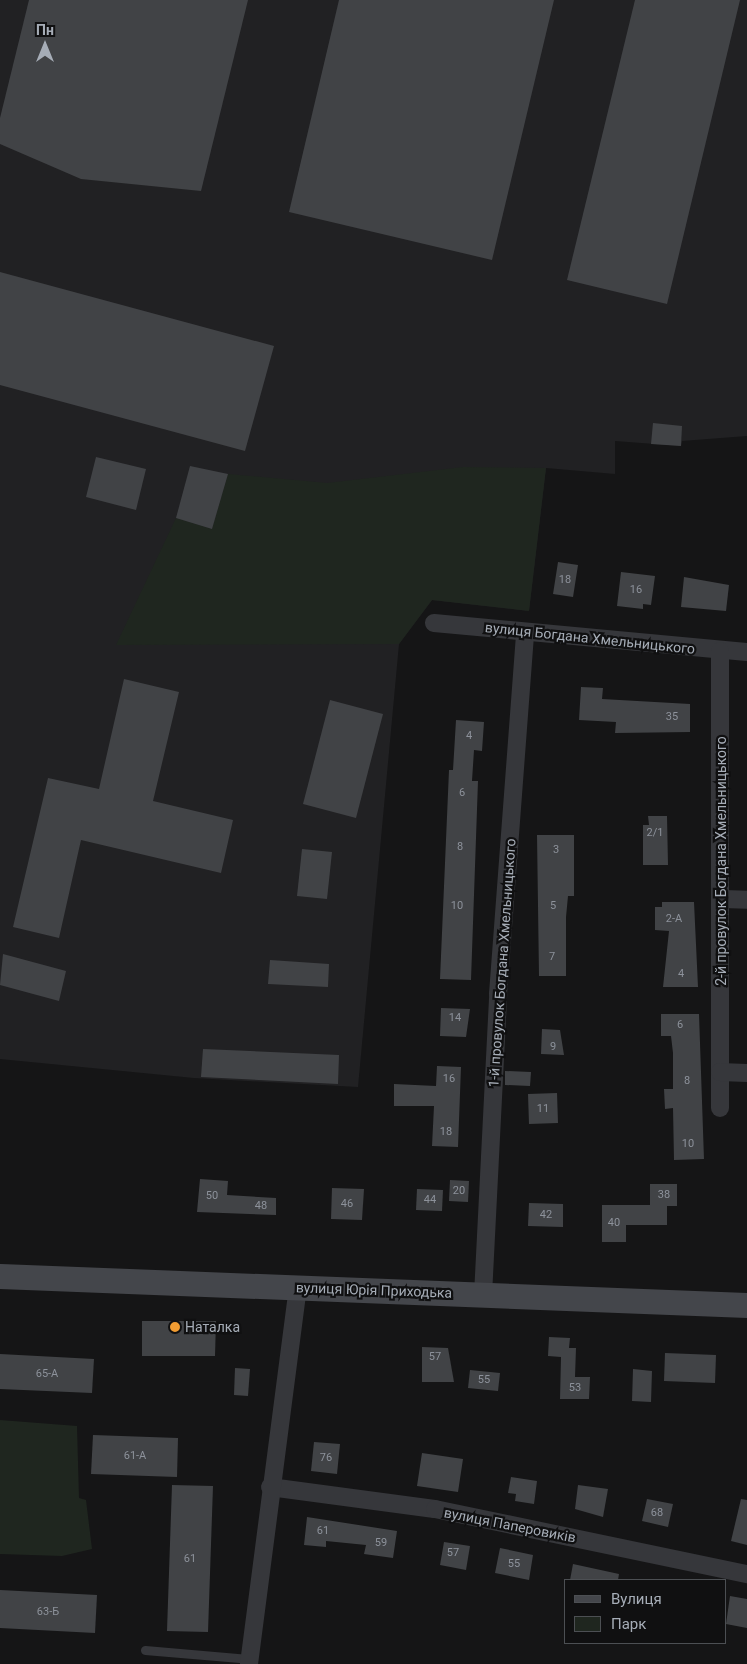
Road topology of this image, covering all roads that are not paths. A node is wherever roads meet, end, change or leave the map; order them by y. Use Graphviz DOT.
graph roads {
  1 [pos="434,623"];
  2 [pos="526,632"];
  3 [pos="720,651"];
  4 [pos="747,652"];
  5 [pos="723,899"];
  6 [pos="747,900"];
  7 [pos="720,1072"];
  8 [pos="747,1073"];
  9 [pos="720,1108"];
  10 [pos="0,1276"];
  11 [pos="298,1287"];
  12 [pos="483,1295"];
  13 [pos="747,1305"];
  14 [pos="270,1487"];
  15 [pos="747,1574"];
  16 [pos="145,1650"];
  17 [pos="249,1662"];
  1 -- 2 [label="street, вулиця Богдана Хмельницького"];
  2 -- 3 [label="street, вулиця Богдана Хмельницького"];
  2 -- 12 [label="street, 1-й провулок Богдана Хмельницького"];
  3 -- 4 [label="street, вулиця Богдана Хмельницького"];
  3 -- 5 [label="street, 2-й провулок Богдана Хмельницького"];
  5 -- 6 [label="street"];
  5 -- 7 [label="street, 2-й провулок Богдана Хмельницького"];
  7 -- 8 [label="street"];
  7 -- 9 [label="street, 2-й провулок Богдана Хмельницького"];
  10 -- 11 [label="street, вулиця Юрія Приходька"];
  11 -- 12 [label="street, вулиця Юрія Приходька"];
  11 -- 14 [label="street"];
  12 -- 13 [label="street, вулиця Юрія Приходька"];
  14 -- 15 [label="street, вулиця Паперовиків"];
  14 -- 17 [label="street"];
  16 -- 17 [label="lane"];
}
